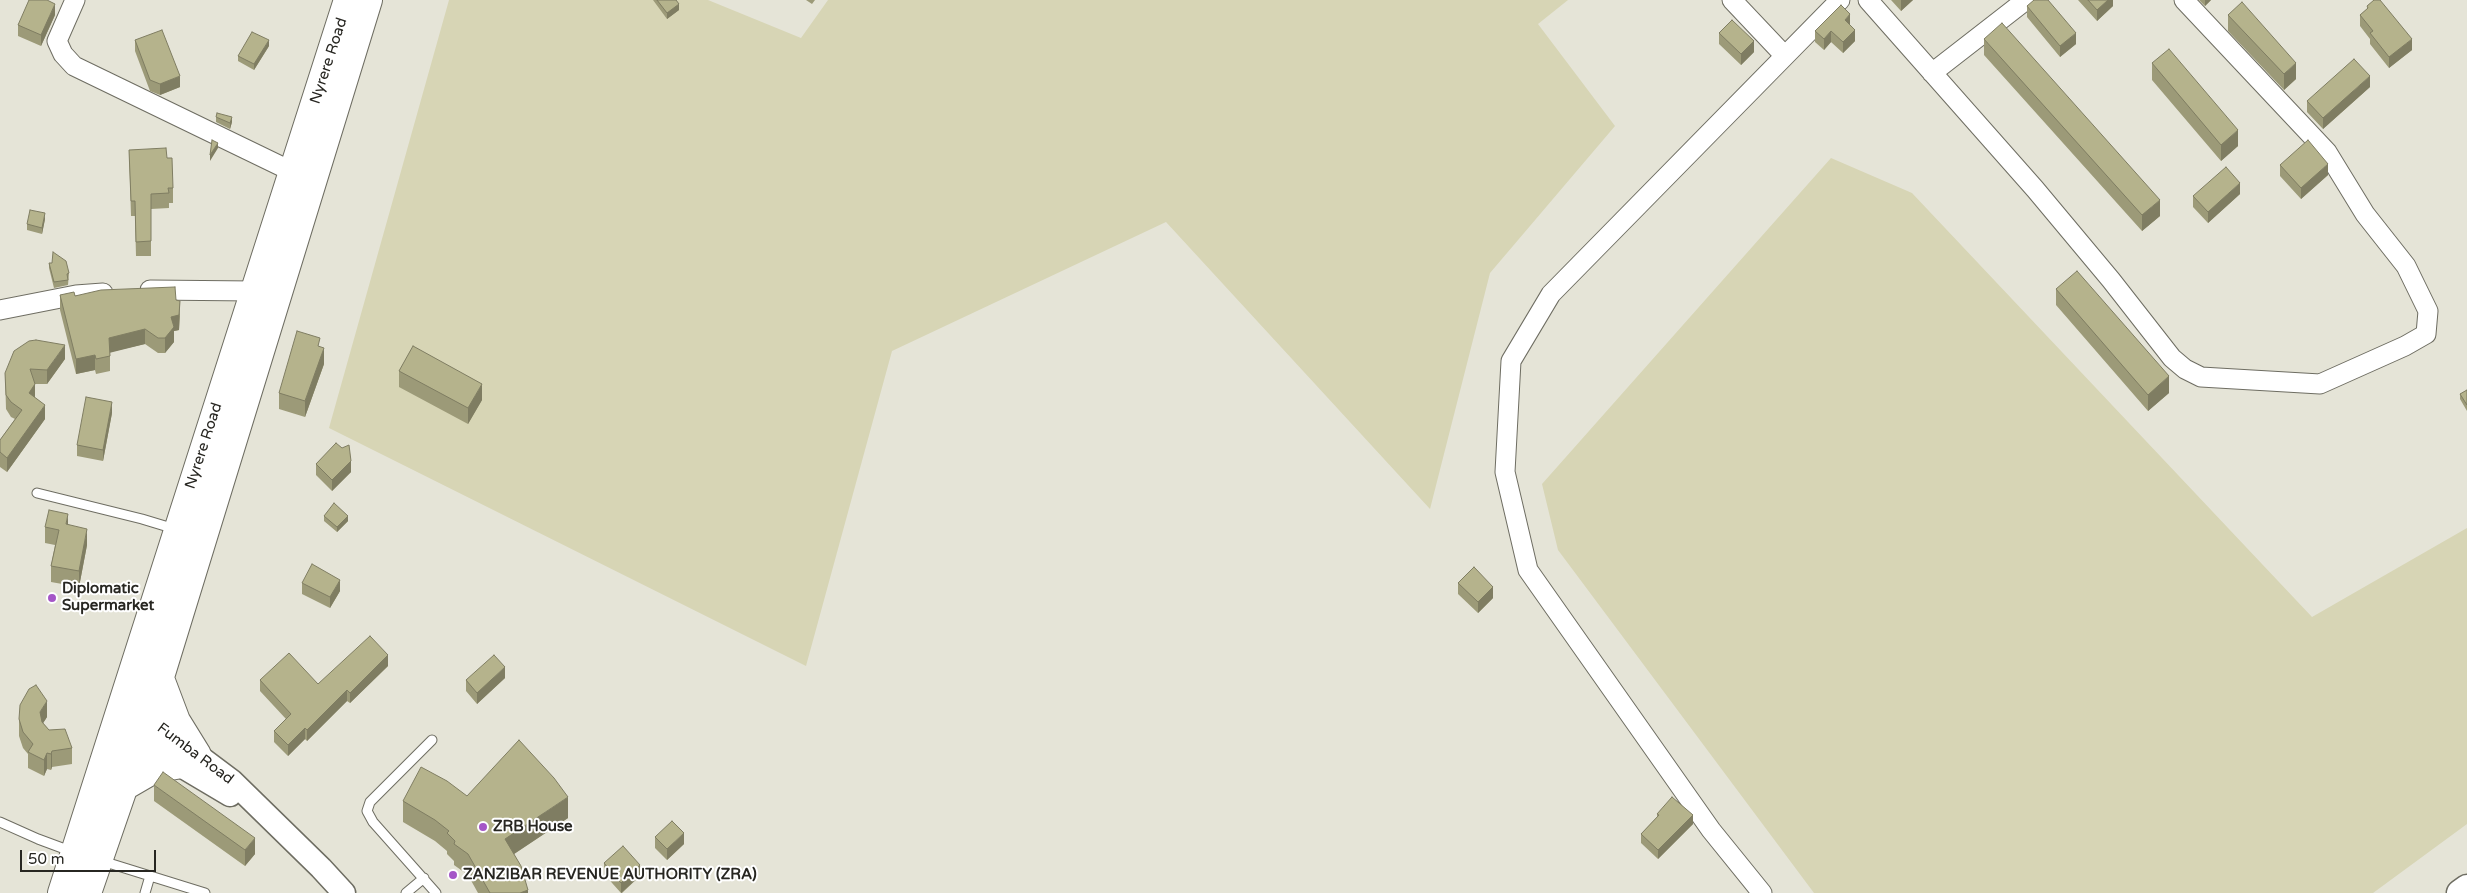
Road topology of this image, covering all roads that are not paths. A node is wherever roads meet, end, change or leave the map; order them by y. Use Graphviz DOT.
graph roads {
  1 [pos="75,0"];
  2 [pos="348,0"];
  3 [pos="368,0"];
  4 [pos="1732,0"];
  5 [pos="1840,0"];
  6 [pos="1868,0"];
  7 [pos="2026,0"];
  8 [pos="2184,0"];
  9 [pos="1784,55"];
  10 [pos="1932,73"];
  11 [pos="293,172"];
  12 [pos="265,294"];
  13 [pos="0,310"];
  14 [pos="37,493"];
  15 [pos="178,530"];
  16 [pos="159,676"];
  17 [pos="121,706"];
  18 [pos="143,730"];
  19 [pos="113,732"];
  20 [pos="432,740"];
  21 [pos="189,760"];
  22 [pos="123,787"];
  23 [pos="0,822"];
  24 [pos="87,856"];
  25 [pos="150,876"];
  26 [pos="424,878"];
  27 [pos="2467,888"];
  28 [pos="62,893"];
  29 [pos="87,893"];
  30 [pos="145,893"];
  31 [pos="205,893"];
  32 [pos="344,893"];
  33 [pos="406,893"];
  34 [pos="436,893"];
  35 [pos="1762,893"];
  36 [pos="2460,893"];
  1 -- 11 [label="street"];
  2 -- 11 [label="main road, Nyrere Road"];
  3 -- 12 [label="main road, Nyrere Road"];
  4 -- 9 [label="street"];
  5 -- 9 [label="street"];
  6 -- 10 [label="street"];
  7 -- 10 [label="street"];
  8 -- 10 [label="street"];
  9 -- 35 [label="street"];
  11 -- 12 [label="main road, Nyrere Road"];
  12 -- 13 [label="street"];
  12 -- 15 [label="main road, Nyrere Road"];
  12 -- 16 [label="main road, Nyrere Road"];
  14 -- 15 [label="lane"];
  15 -- 17 [label="main road, Nyrere Road"];
  16 -- 18 [label="main road, Nyrere Road"];
  16 -- 21 [label="main road"];
  17 -- 18 [label="street, Fumba Road"];
  17 -- 19 [label="main road, Nyrere Road"];
  18 -- 19 [label="street, Fumba Road"];
  18 -- 21 [label="street, Fumba Road"];
  18 -- 22 [label="main road, Nyrere Road"];
  19 -- 24 [label="main road, Nyrere Road"];
  20 -- 26 [label="lane"];
  21 -- 22 [label="main road"];
  21 -- 32 [label="street, Fumba Road"];
  22 -- 24 [label="main road, Nyrere Road"];
  23 -- 24 [label="lane"];
  24 -- 25 [label="lane"];
  24 -- 28 [label="main road, Nyrere Road"];
  24 -- 29 [label="main road, Nyrere Road"];
  25 -- 30 [label="lane"];
  25 -- 31 [label="lane"];
  26 -- 33 [label="lane"];
  26 -- 34 [label="lane"];
  27 -- 36 [label="main road"];
}
